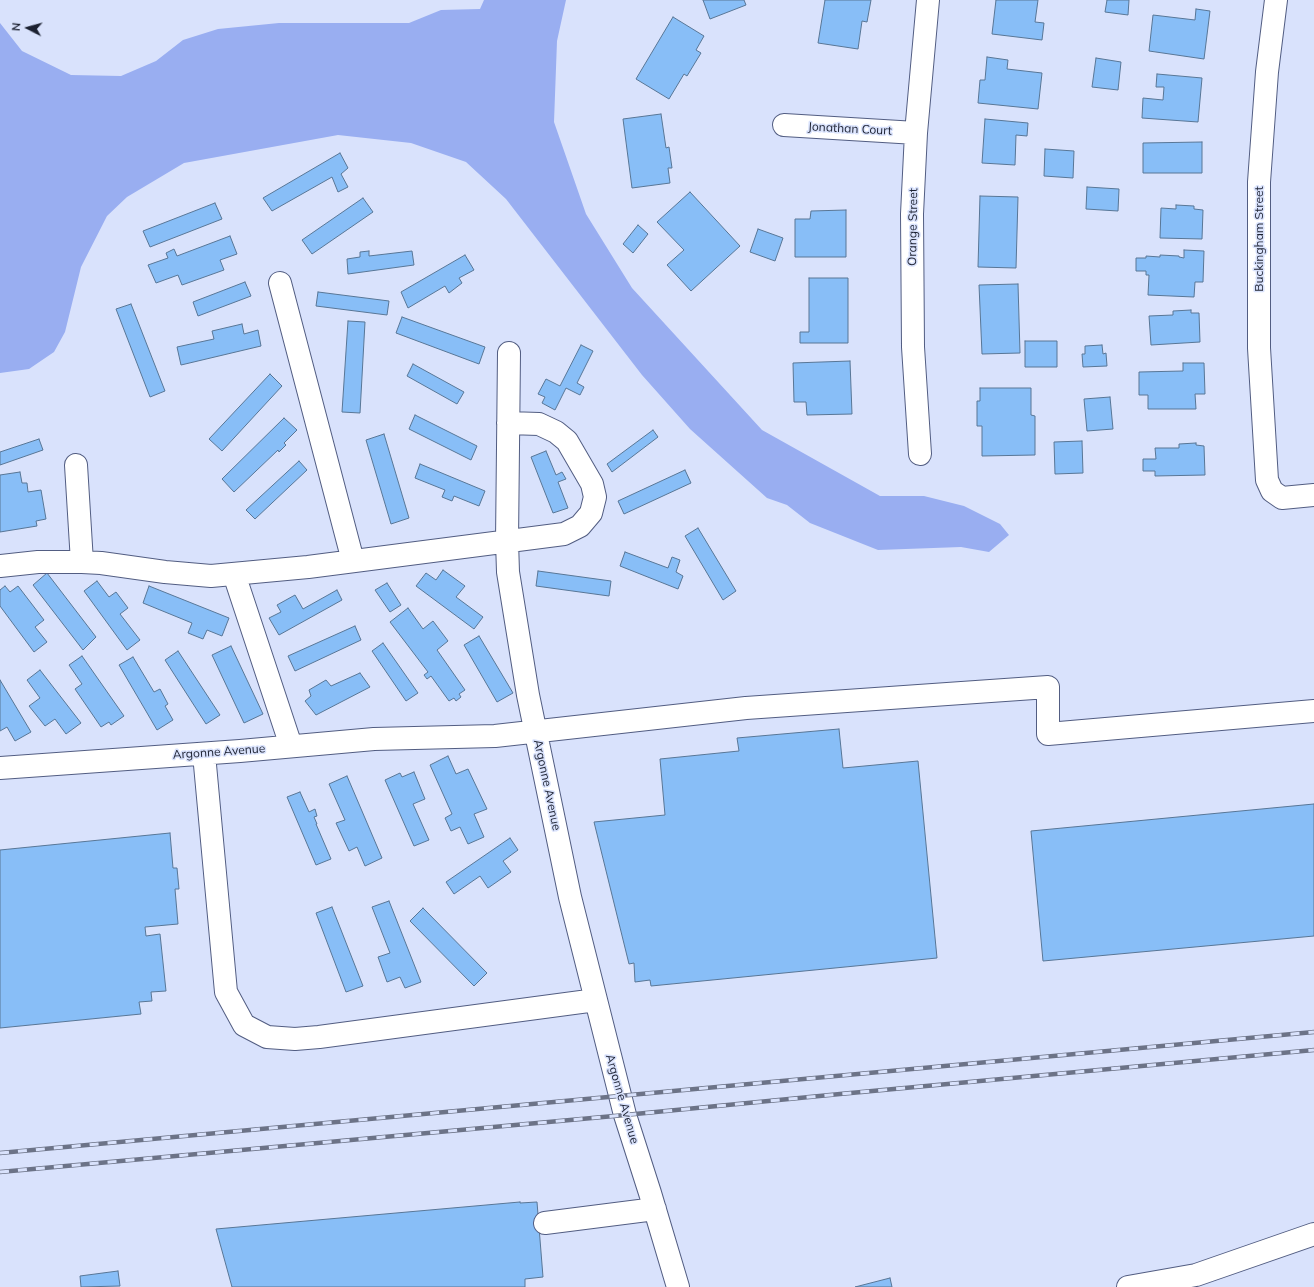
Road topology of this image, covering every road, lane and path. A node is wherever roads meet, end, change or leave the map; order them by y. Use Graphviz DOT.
graph roads {
  1 [pos="928,0"];
  2 [pos="1276,0"];
  3 [pos="784,126"];
  4 [pos="916,133"];
  5 [pos="280,283"];
  6 [pos="509,353"];
  7 [pos="508,423"];
  8 [pos="920,454"];
  9 [pos="76,466"];
  10 [pos="1314,495"];
  11 [pos="507,541"];
  12 [pos="353,561"];
  13 [pos="82,562"];
  14 [pos="0,566"];
  15 [pos="234,574"];
  16 [pos="1314,711"];
  17 [pos="536,731"];
  18 [pos="291,746"];
  19 [pos="204,754"];
  20 [pos="0,768"];
  21 [pos="596,1000"];
  22 [pos="655,1209"];
  23 [pos="545,1223"];
  24 [pos="1314,1234"];
  25 [pos="678,1287"];
  26 [pos="1128,1287"];
  1 -- 4 [label="street, Orange Street"];
  2 -- 10 [label="street, Buckingham Street"];
  3 -- 4 [label="street, Jonathan Court"];
  4 -- 8 [label="street, Orange Street"];
  5 -- 12 [label="street"];
  6 -- 7 [label="street"];
  7 -- 11 [label="street"];
  7 -- 11 [label="street"];
  9 -- 13 [label="street"];
  11 -- 12 [label="street"];
  11 -- 17 [label="street"];
  12 -- 15 [label="street"];
  13 -- 14 [label="street"];
  13 -- 15 [label="street"];
  15 -- 18 [label="street"];
  16 -- 17 [label="street"];
  17 -- 18 [label="street, Argonne Avenue"];
  17 -- 21 [label="street, Argonne Avenue"];
  18 -- 19 [label="street, Argonne Avenue"];
  19 -- 20 [label="street, Argonne Avenue"];
  19 -- 21 [label="street"];
  21 -- 22 [label="street, Argonne Avenue"];
  22 -- 23 [label="street"];
  22 -- 25 [label="street, Argonne Avenue"];
  24 -- 26 [label="street"];
}
